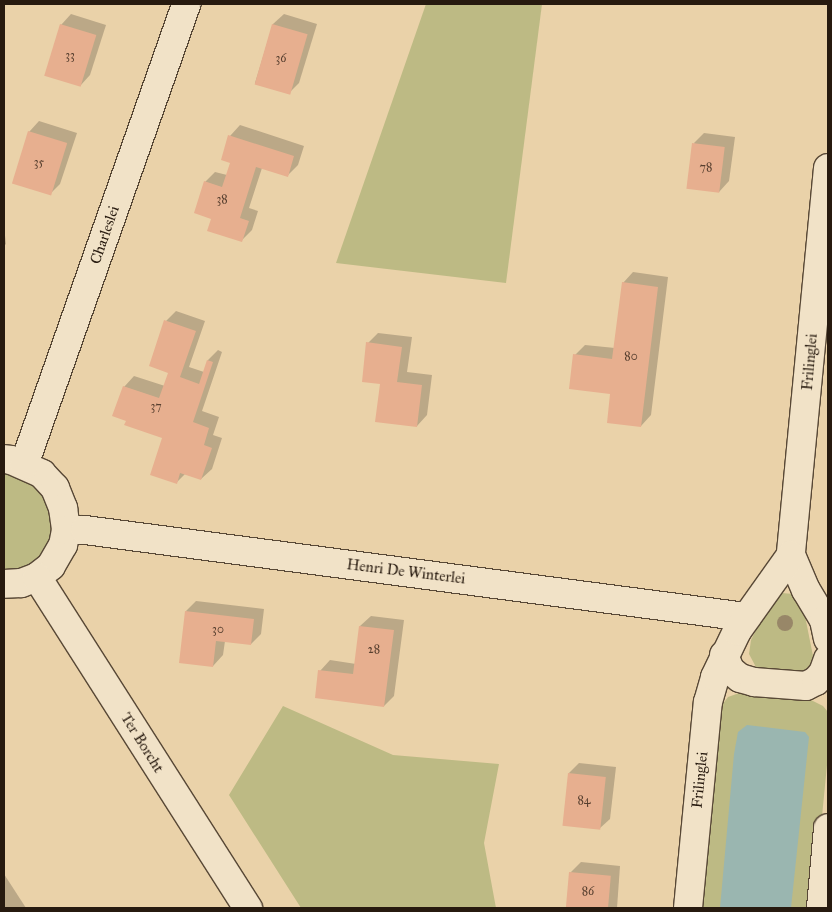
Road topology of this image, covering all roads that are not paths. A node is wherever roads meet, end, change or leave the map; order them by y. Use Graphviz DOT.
graph roads {
  1 [pos="186,4"];
  2 [pos="828,168"];
  3 [pos="14,462"];
  4 [pos="66,530"];
  5 [pos="791,555"];
  6 [pos="37,577"];
  7 [pos="4,584"];
  8 [pos="746,617"];
  9 [pos="827,627"];
  10 [pos="724,655"];
  11 [pos="828,659"];
  12 [pos="828,828"];
  13 [pos="248,908"];
  14 [pos="688,908"];
  15 [pos="821,908"];
  1 -- 3 [label="street, Charleslei"];
  2 -- 5 [label="street, Frilinglei"];
  3 -- 4 [label="street"];
  4 -- 6 [label="street"];
  4 -- 8 [label="street, Henri De Winterlei"];
  5 -- 8 [label="street, Frilinglei"];
  5 -- 9 [label="street, Frilinglei"];
  6 -- 7 [label="street"];
  6 -- 13 [label="street, Ter Borcht"];
  8 -- 10 [label="street, Frilinglei"];
  10 -- 11 [label="street"];
  10 -- 14 [label="street, Frilinglei"];
  12 -- 15 [label="street"];
}
